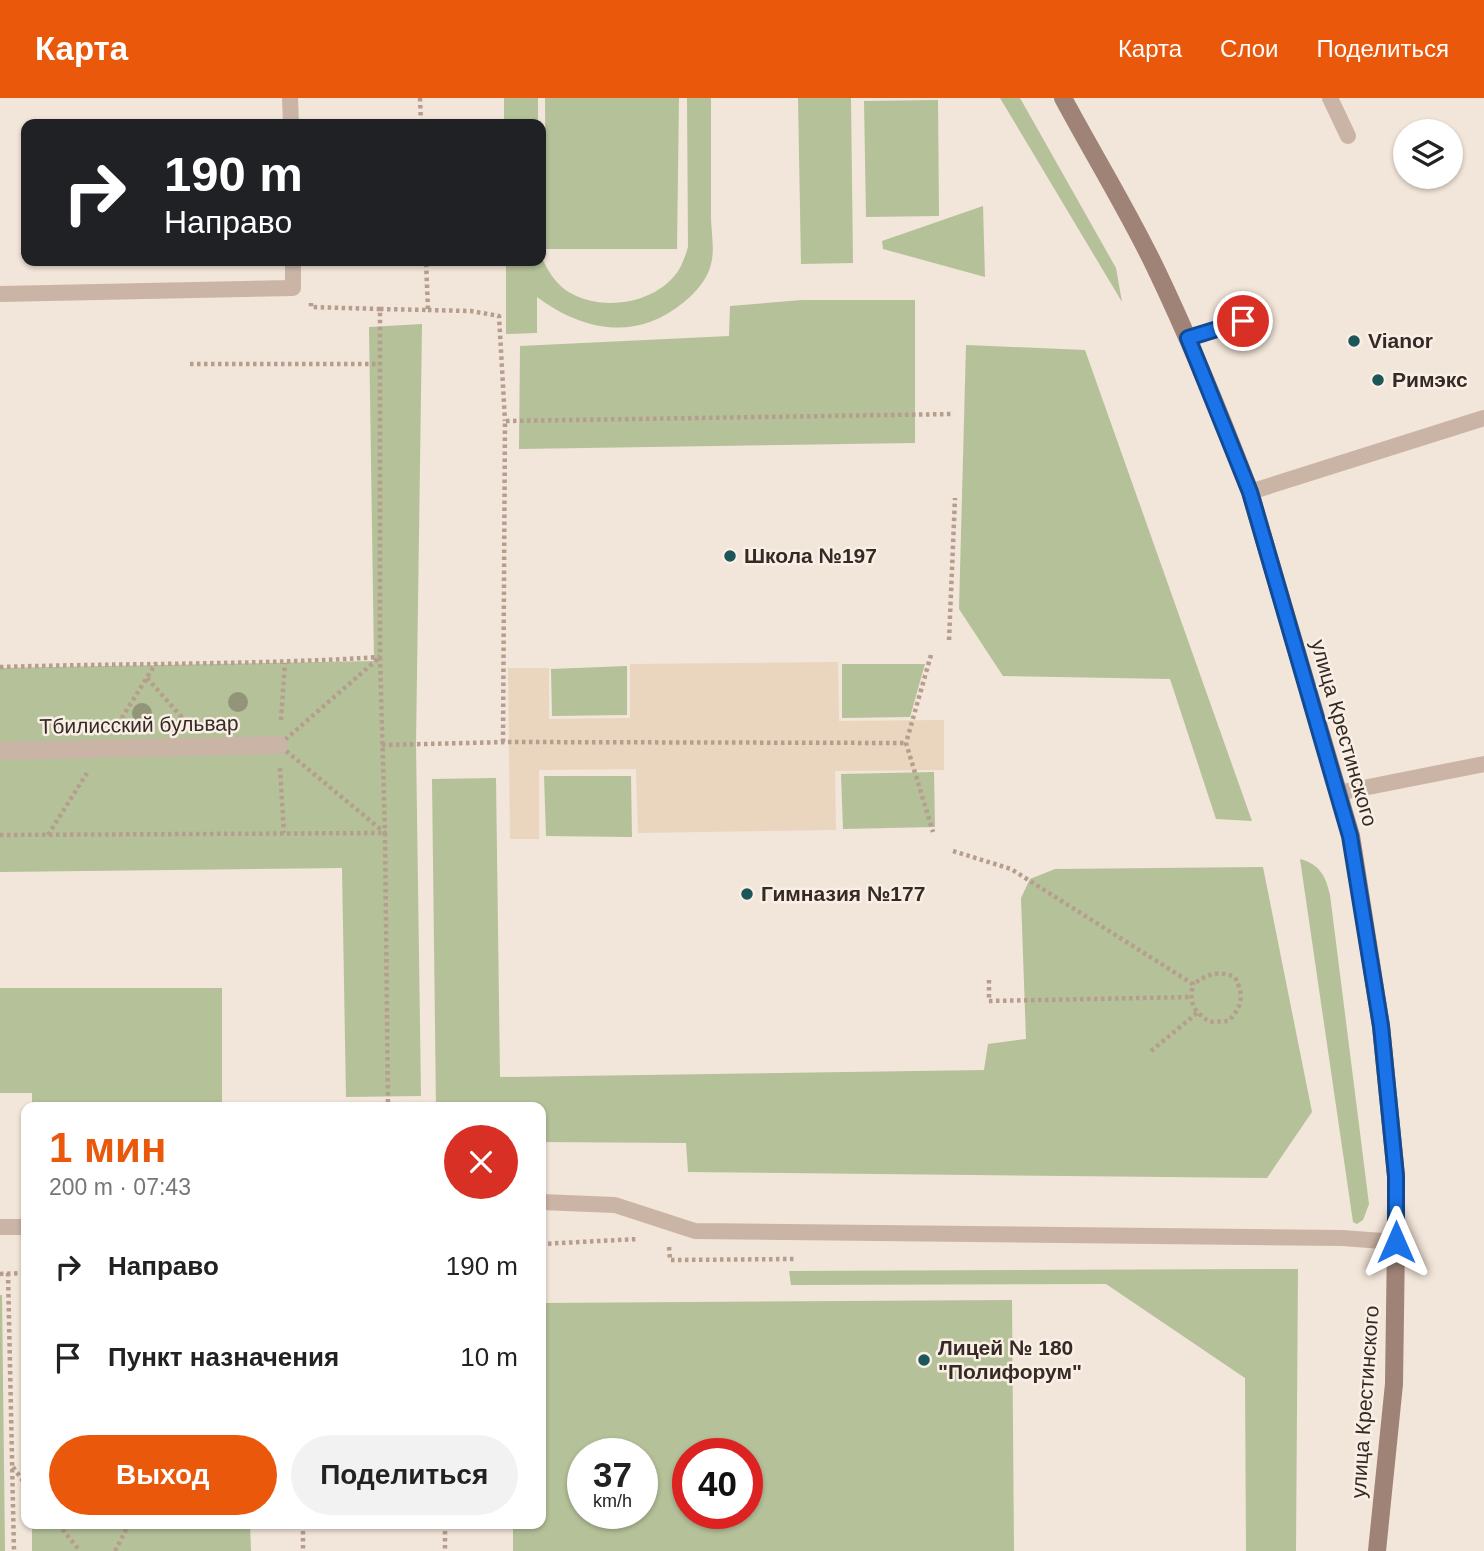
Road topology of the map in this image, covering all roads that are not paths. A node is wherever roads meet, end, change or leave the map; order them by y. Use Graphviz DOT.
graph roads {
  1 [pos="290,98"];
  2 [pos="1063,98"];
  3 [pos="1330,98"];
  4 [pos="291,119"];
  5 [pos="1348,136"];
  6 [pos="293,266"];
  7 [pos="0,293"];
  8 [pos="1243,321"];
  9 [pos="1188,338"];
  10 [pos="1484,418"];
  11 [pos="1250,492"];
  12 [pos="279,745"];
  13 [pos="0,751"];
  14 [pos="1484,764"];
  15 [pos="1338,793"];
  16 [pos="546,1202"];
  17 [pos="0,1227"];
  18 [pos="21,1227"];
  19 [pos="1396,1242"];
  20 [pos="1377,1551"];
  1 -- 4 [label="lane"];
  2 -- 9 [label="street, улица Крестинского"];
  3 -- 5 [label="lane"];
  6 -- 7 [label="lane"];
  8 -- 9 [label="lane"];
  9 -- 11 [label="street, улица Крестинского"];
  10 -- 11 [label="lane"];
  11 -- 15 [label="street, улица Крестинского"];
  12 -- 13 [label="street, Тбилисский бульвар"];
  14 -- 15 [label="lane"];
  15 -- 19 [label="street, улица Крестинского"];
  16 -- 19 [label="lane"];
  17 -- 18 [label="lane"];
  19 -- 20 [label="street, улица Крестинского"];
}
